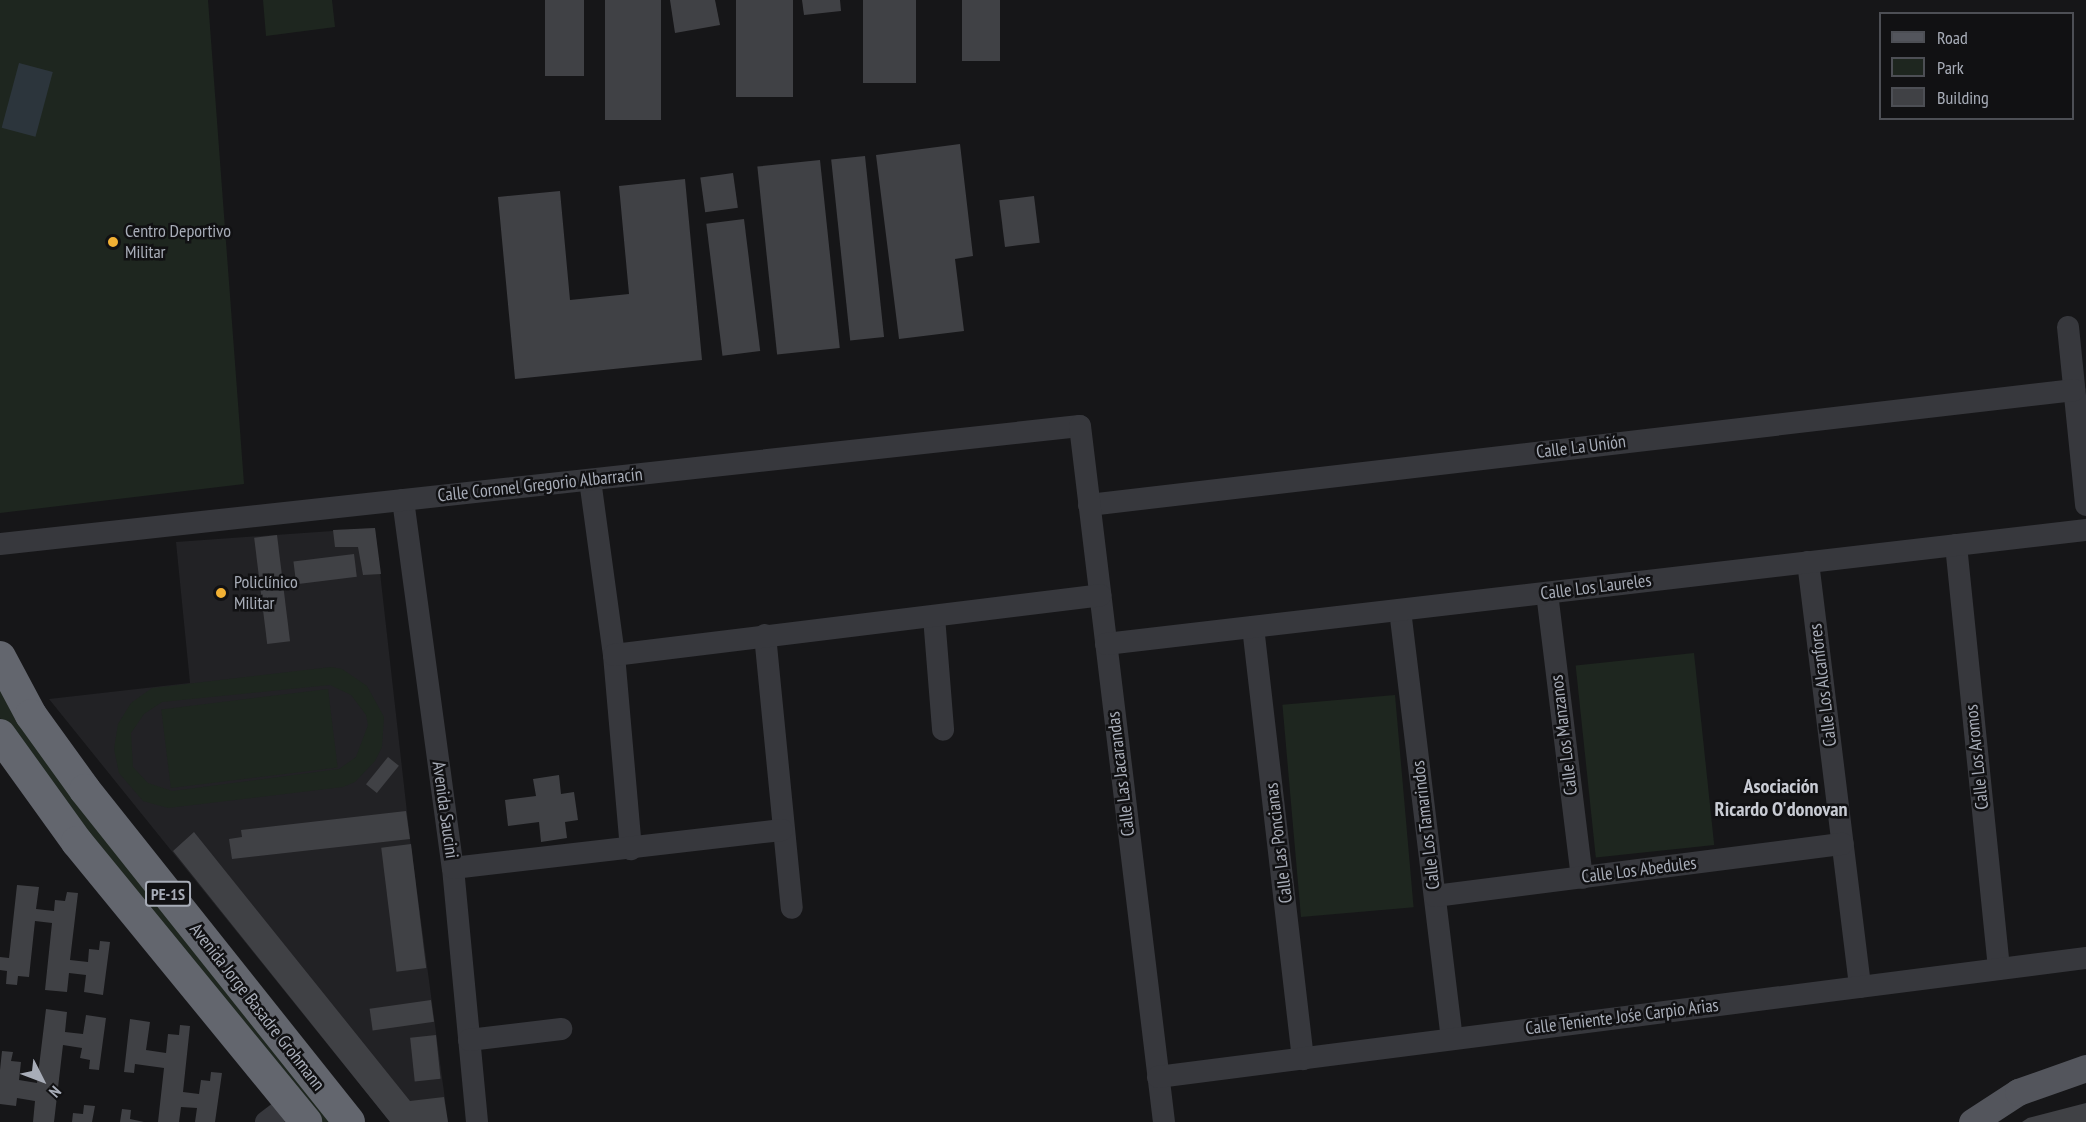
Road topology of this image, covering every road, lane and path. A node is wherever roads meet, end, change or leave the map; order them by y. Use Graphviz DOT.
graph roads {
  1 [pos="2068,327"];
  2 [pos="2074,390"];
  3 [pos="1080,426"];
  4 [pos="590,480"];
  5 [pos="403,500"];
  6 [pos="1089,505"];
  7 [pos="2086,505"];
  8 [pos="2086,530"];
  9 [pos="0,544"];
  10 [pos="1956,545"];
  11 [pos="1808,562"];
  12 [pos="1547,593"];
  13 [pos="1100,595"];
  14 [pos="1400,610"];
  15 [pos="934,617"];
  16 [pos="1253,627"];
  17 [pos="765,635"];
  18 [pos="1106,644"];
  19 [pos="614,655"];
  20 [pos="0,657"];
  21 [pos="943,730"];
  22 [pos="0,735"];
  23 [pos="782,830"];
  24 [pos="1843,844"];
  25 [pos="631,849"];
  26 [pos="453,868"];
  27 [pos="1582,878"];
  28 [pos="1435,896"];
  29 [pos="792,908"];
  30 [pos="2086,958"];
  31 [pos="1999,969"];
  32 [pos="1860,987"];
  33 [pos="561,1029"];
  34 [pos="1452,1039"];
  35 [pos="469,1040"];
  36 [pos="1303,1059"];
  37 [pos="2086,1068"];
  38 [pos="1158,1077"];
  39 [pos="2086,1087"];
  40 [pos="298,1112"];
  41 [pos="266,1122"];
  42 [pos="349,1122"];
  43 [pos="477,1122"];
  44 [pos="1164,1122"];
  45 [pos="1972,1122"];
  46 [pos="2003,1122"];
  1 -- 2 [label="street"];
  2 -- 6 [label="street, Calle La Unión"];
  2 -- 7 [label="street"];
  3 -- 4 [label="street, Calle Coronel Gregorio Albarracín"];
  3 -- 6 [label="street, Calle Las Jacarandas"];
  4 -- 5 [label="street, Calle Coronel Gregorio Albarracín"];
  4 -- 19 [label="street"];
  5 -- 9 [label="street, Calle Coronel Gregorio Albarracín"];
  5 -- 26 [label="street, Avenida Saucini"];
  6 -- 13 [label="street, Calle Las Jacarandas"];
  8 -- 10 [label="street, Calle Los Laureles"];
  10 -- 11 [label="street, Calle Los Laureles"];
  10 -- 31 [label="street, Calle Los Aromos"];
  11 -- 12 [label="street, Calle Los Laureles"];
  11 -- 24 [label="street, Calle Los Alcanfores"];
  12 -- 14 [label="street, Calle Los Laureles"];
  12 -- 27 [label="street, Calle Los Manzanos"];
  13 -- 15 [label="street"];
  13 -- 18 [label="street, Calle Las Jacarandas"];
  14 -- 16 [label="street, Calle Los Laureles"];
  14 -- 28 [label="street, Calle Los Tamarindos"];
  15 -- 17 [label="street"];
  15 -- 21 [label="street"];
  16 -- 18 [label="street, Calle Los Laureles"];
  16 -- 36 [label="street, Calle Las Poncianas"];
  17 -- 19 [label="street"];
  17 -- 23 [label="street"];
  18 -- 38 [label="street, Calle Las Jacarandas"];
  19 -- 25 [label="street"];
  20 -- 42 [label="highway, Avenida Jorge Basadre Grohmann / PE-1S"];
  22 -- 40 [label="highway, Avenida Jorge Basadre Grohmann / PE-1S"];
  23 -- 25 [label="street"];
  23 -- 29 [label="street"];
  24 -- 27 [label="street, Calle Los Abedules"];
  24 -- 32 [label="street, Calle Los Alcanfores"];
  25 -- 26 [label="street"];
  26 -- 35 [label="street, Avenida Saucini"];
  27 -- 28 [label="street, Calle Los Abedules"];
  28 -- 34 [label="street, Calle Los Tamarindos"];
  30 -- 31 [label="street, Calle Teniente Jośe Carpio Arias"];
  31 -- 32 [label="street, Calle Teniente Jośe Carpio Arias"];
  32 -- 34 [label="street, Calle Teniente Jośe Carpio Arias"];
  33 -- 35 [label="street"];
  34 -- 36 [label="street, Calle Teniente Jośe Carpio Arias"];
  35 -- 43 [label="street, Avenida Saucini"];
  36 -- 38 [label="street, Calle Teniente Jośe Carpio Arias"];
  37 -- 45 [label="main road"];
  38 -- 44 [label="street, Calle Las Jacarandas"];
  39 -- 46 [label="main road"];
  40 -- 41 [label="street"];
}
